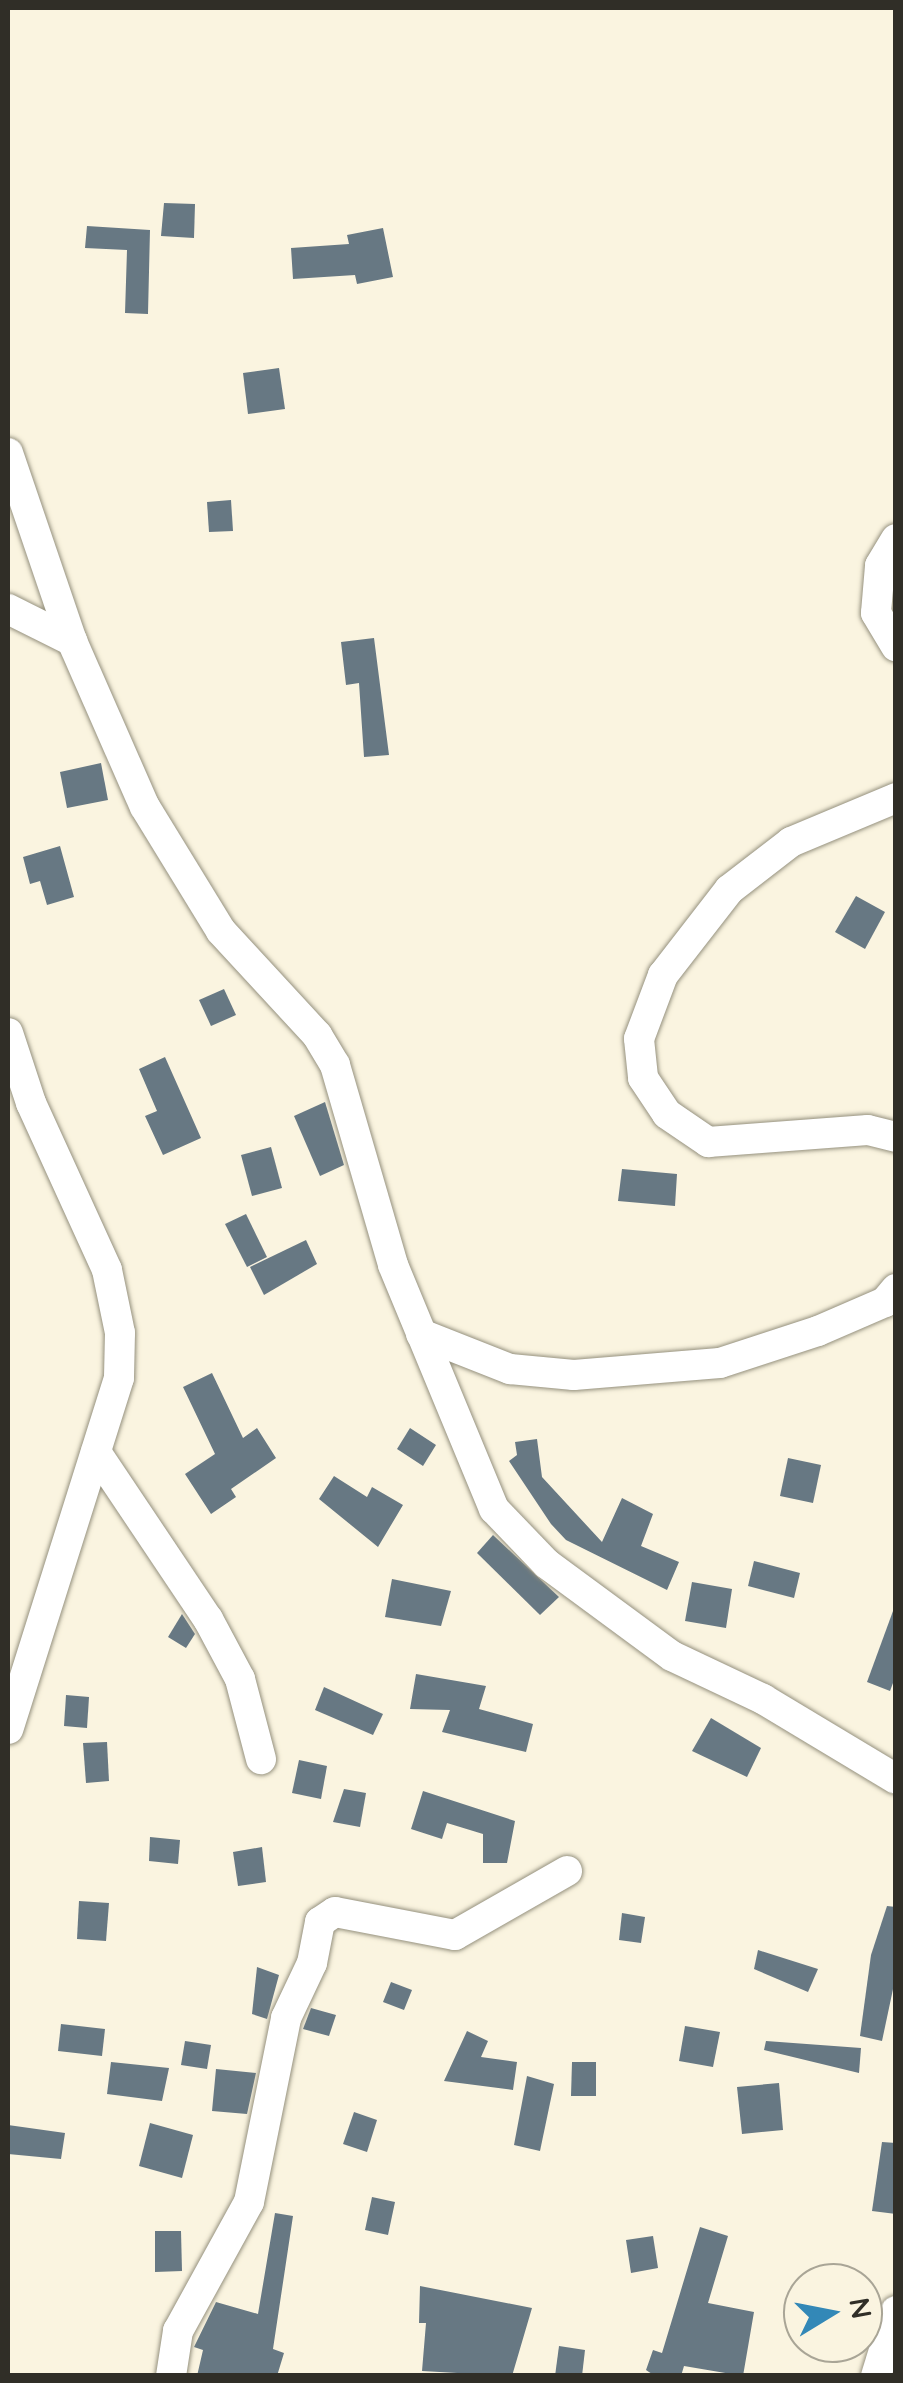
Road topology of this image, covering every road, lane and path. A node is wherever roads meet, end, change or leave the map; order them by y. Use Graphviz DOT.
graph roads {
  1 [pos="8,452"];
  2 [pos="896,539"];
  3 [pos="8,609"];
  4 [pos="72,641"];
  5 [pos="896,646"];
  6 [pos="896,798"];
  7 [pos="8,1033"];
  8 [pos="896,1137"];
  9 [pos="896,1289"];
  10 [pos="420,1334"];
  11 [pos="96,1452"];
  12 [pos="8,1729"];
  13 [pos="260,1759"];
  14 [pos="896,1779"];
  15 [pos="567,1872"];
  16 [pos="896,2310"];
  17 [pos="172,2376"];
  18 [pos="876,2376"];
  1 -- 4 [label="street"];
  2 -- 5 [label="street"];
  3 -- 4 [label="street"];
  4 -- 10 [label="street"];
  6 -- 8 [label="street"];
  7 -- 11 [label="street"];
  9 -- 10 [label="street"];
  10 -- 14 [label="street"];
  11 -- 12 [label="street"];
  11 -- 13 [label="street"];
  15 -- 17 [label="street"];
  16 -- 18 [label="street"];
}
